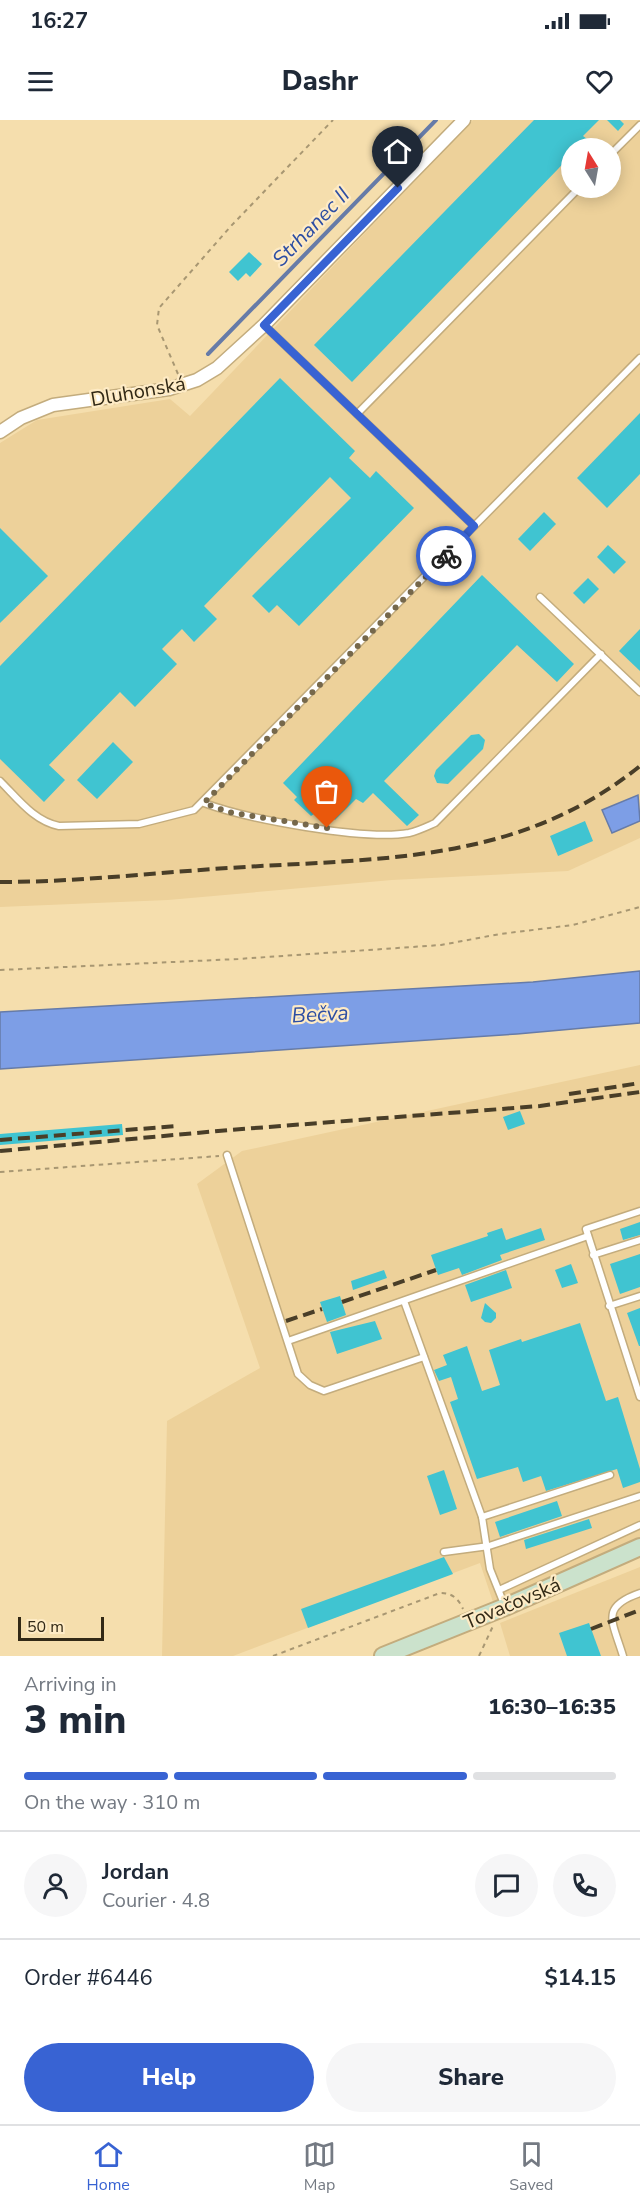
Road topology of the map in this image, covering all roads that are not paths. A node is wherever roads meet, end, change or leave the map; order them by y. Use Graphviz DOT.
graph roads {
  1 [pos="464,120"];
  2 [pos="640,125"];
  3 [pos="621,145"];
  4 [pos="569,198"];
  5 [pos="264,325"];
  6 [pos="640,358"];
  7 [pos="357,414"];
  8 [pos="0,432"];
  9 [pos="474,526"];
  10 [pos="540,597"];
  11 [pos="601,654"];
  12 [pos="640,692"];
  13 [pos="0,782"];
  14 [pos="204,803"];
  15 [pos="227,1155"];
  16 [pos="640,1211"];
  17 [pos="588,1236"];
  18 [pos="640,1240"];
  19 [pos="593,1255"];
  20 [pos="640,1296"];
  21 [pos="404,1301"];
  22 [pos="609,1306"];
  23 [pos="288,1341"];
  24 [pos="424,1357"];
  25 [pos="639,1392"];
  26 [pos="610,1475"];
  27 [pos="640,1497"];
  28 [pos="482,1517"];
  29 [pos="640,1525"];
  30 [pos="489,1546"];
  31 [pos="640,1547"];
  32 [pos="444,1552"];
  33 [pos="499,1590"];
  34 [pos="640,1593"];
  35 [pos="506,1607"];
  36 [pos="383,1656"];
  37 [pos="623,1656"];
  1 -- 5 [label="street, Dluhonská"];
  2 -- 3 [label="lane"];
  4 -- 7 [label="lane"];
  5 -- 7 [label="lane"];
  5 -- 8 [label="street, Dluhonská"];
  6 -- 9 [label="lane"];
  7 -- 9 [label="lane"];
  9 -- 14 [label="lane"];
  10 -- 11 [label="lane"];
  11 -- 12 [label="lane"];
  11 -- 14 [label="lane"];
  13 -- 14 [label="lane"];
  15 -- 23 [label="lane"];
  16 -- 17 [label="lane"];
  17 -- 19 [label="lane"];
  17 -- 21 [label="lane"];
  18 -- 19 [label="lane"];
  19 -- 22 [label="lane"];
  20 -- 22 [label="lane"];
  21 -- 23 [label="lane"];
  21 -- 24 [label="lane"];
  22 -- 25 [label="lane"];
  23 -- 24 [label="lane"];
  24 -- 28 [label="lane"];
  26 -- 28 [label="lane"];
  27 -- 30 [label="lane"];
  28 -- 30 [label="lane"];
  29 -- 33 [label="lane"];
  30 -- 32 [label="lane"];
  30 -- 33 [label="lane"];
  31 -- 35 [label="main road, Tovačovská"];
  33 -- 35 [label="lane"];
  34 -- 37 [label="lane"];
  35 -- 36 [label="main road, Tovačovská"];
}
